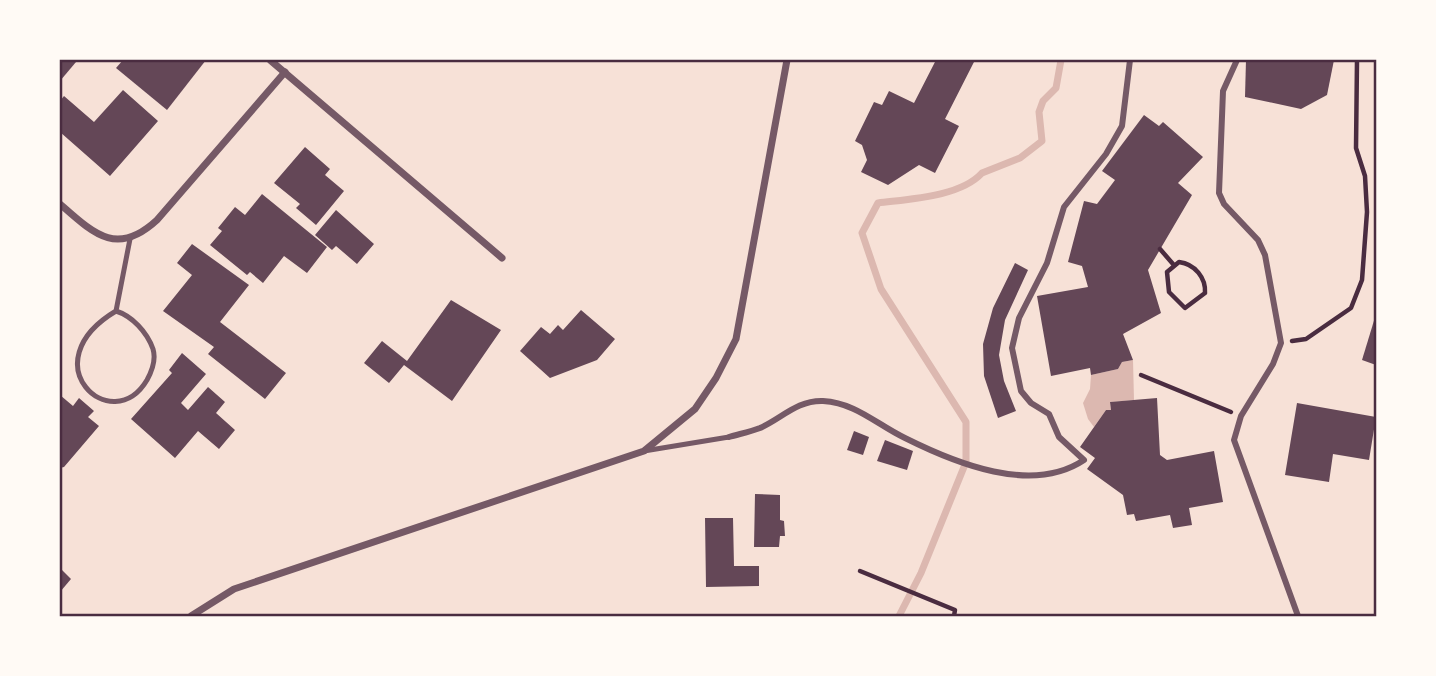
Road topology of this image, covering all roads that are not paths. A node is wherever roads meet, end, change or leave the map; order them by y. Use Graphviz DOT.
graph roads {
  1 [pos="270,60"];
  2 [pos="787,60"];
  3 [pos="1130,60"];
  4 [pos="1237,60"];
  5 [pos="285,72"];
  6 [pos="60,204"];
  7 [pos="130,239"];
  8 [pos="502,258"];
  9 [pos="116,311"];
  10 [pos="729,437"];
  11 [pos="645,451"];
  12 [pos="191,617"];
  13 [pos="1298,617"];
  1 -- 5 [label="street"];
  2 -- 11 [label="street"];
  3 -- 10 [label="street"];
  4 -- 13 [label="street"];
  5 -- 7 [label="street"];
  5 -- 8 [label="street"];
  6 -- 7 [label="street"];
  7 -- 9 [label="lane"];
  9 -- 9 [label="lane"];
  10 -- 11 [label="lane"];
  11 -- 12 [label="street"];
}
